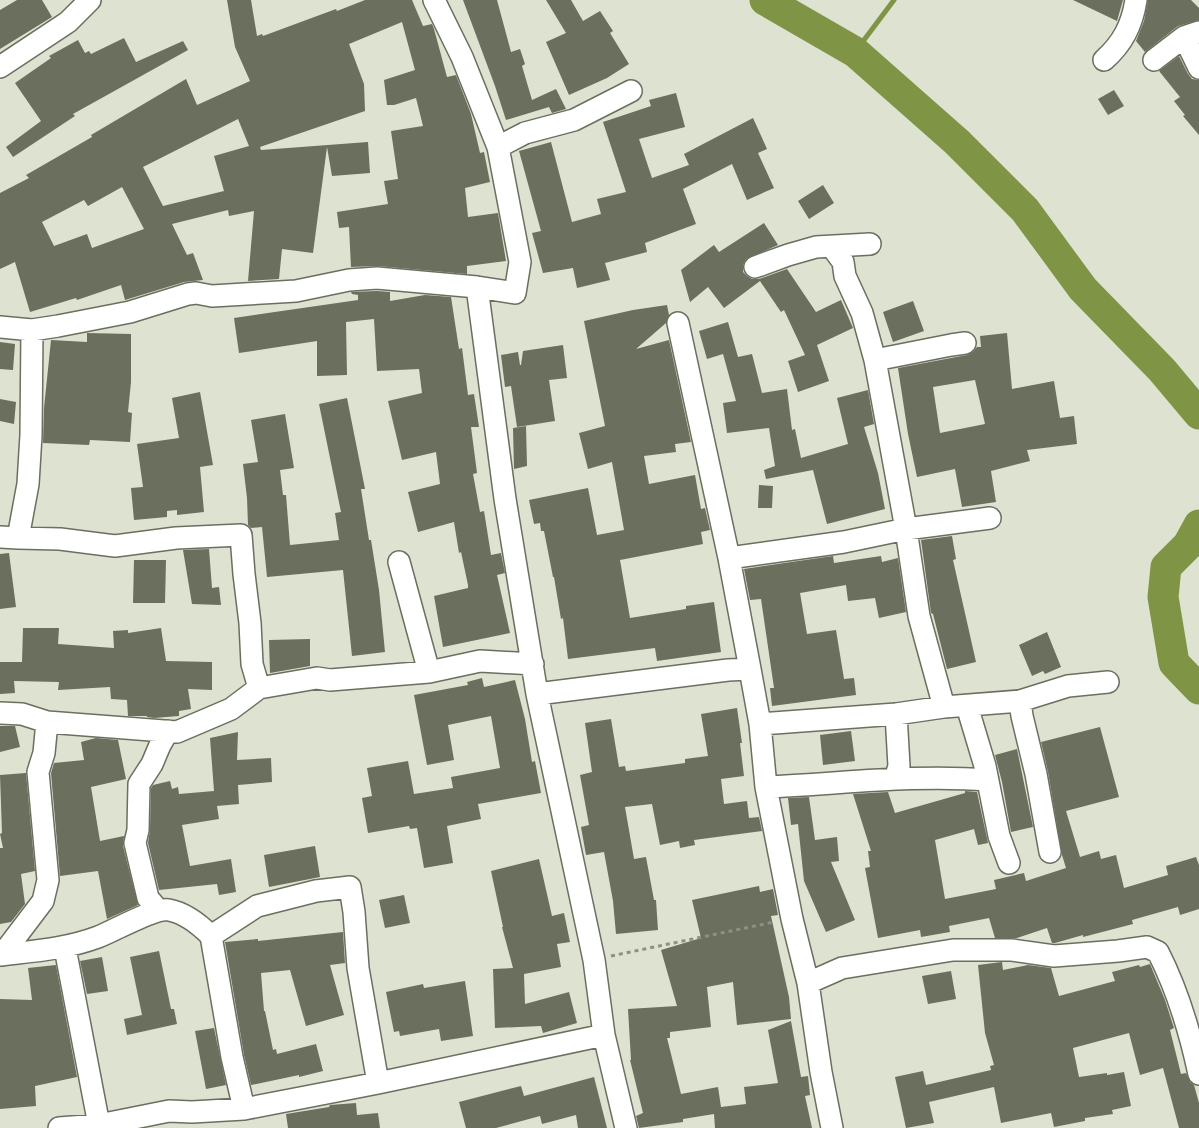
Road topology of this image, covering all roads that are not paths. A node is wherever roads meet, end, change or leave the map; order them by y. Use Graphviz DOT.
graph roads {
  1 [pos="90,0"];
  2 [pos="434,0"];
  3 [pos="1136,0"];
  4 [pos="1192,34"];
  5 [pos="1104,60"];
  6 [pos="1154,60"];
  7 [pos="0,67"];
  8 [pos="1199,68"];
  9 [pos="631,91"];
  10 [pos="498,147"];
  11 [pos="870,244"];
  12 [pos="832,247"];
  13 [pos="755,268"];
  14 [pos="477,287"];
  15 [pos="678,324"];
  16 [pos="0,327"];
  17 [pos="32,330"];
  18 [pos="965,343"];
  19 [pos="875,360"];
  20 [pos="990,518"];
  21 [pos="906,529"];
  22 [pos="9,537"];
  23 [pos="729,558"];
  24 [pos="399,562"];
  25 [pos="532,664"];
  26 [pos="750,668"];
  27 [pos="429,672"];
  28 [pos="1108,682"];
  29 [pos="259,688"];
  30 [pos="536,694"];
  31 [pos="1020,700"];
  32 [pos="967,706"];
  33 [pos="944,707"];
  34 [pos="0,713"];
  35 [pos="896,714"];
  36 [pos="47,722"];
  37 [pos="760,724"];
  38 [pos="168,731"];
  39 [pos="895,779"];
  40 [pos="988,780"];
  41 [pos="766,787"];
  42 [pos="1050,852"];
  43 [pos="1009,863"];
  44 [pos="158,910"];
  45 [pos="211,936"];
  46 [pos="65,948"];
  47 [pos="1,955"];
  48 [pos="808,983"];
  49 [pos="604,1034"];
  50 [pos="1199,1074"];
  51 [pos="378,1083"];
  52 [pos="244,1109"];
  53 [pos="194,1120"];
  54 [pos="99,1124"];
  55 [pos="60,1128"];
  56 [pos="626,1128"];
  57 [pos="832,1128"];
  1 -- 7 [label="street"];
  2 -- 10 [label="street"];
  3 -- 5 [label="street"];
  4 -- 6 [label="street"];
  4 -- 8 [label="street"];
  9 -- 10 [label="street"];
  10 -- 14 [label="street"];
  11 -- 12 [label="street"];
  12 -- 13 [label="street"];
  12 -- 19 [label="street"];
  14 -- 17 [label="street"];
  14 -- 25 [label="street"];
  15 -- 23 [label="street"];
  16 -- 17 [label="street"];
  17 -- 22 [label="street"];
  18 -- 19 [label="street"];
  19 -- 21 [label="street"];
  20 -- 21 [label="street"];
  21 -- 23 [label="street"];
  21 -- 33 [label="street"];
  22 -- 29 [label="street"];
  23 -- 26 [label="street"];
  24 -- 27 [label="street"];
  25 -- 27 [label="street"];
  25 -- 30 [label="street"];
  26 -- 30 [label="street"];
  26 -- 37 [label="street"];
  27 -- 29 [label="street"];
  28 -- 31 [label="street"];
  29 -- 38 [label="street"];
  30 -- 49 [label="street"];
  31 -- 32 [label="street"];
  31 -- 42 [label="street"];
  32 -- 33 [label="street"];
  32 -- 40 [label="street"];
  33 -- 35 [label="street"];
  34 -- 36 [label="street"];
  35 -- 37 [label="street"];
  35 -- 39 [label="street"];
  36 -- 38 [label="street"];
  36 -- 47 [label="street"];
  37 -- 41 [label="street"];
  38 -- 44 [label="street"];
  39 -- 40 [label="street"];
  39 -- 41 [label="street"];
  40 -- 43 [label="street"];
  41 -- 48 [label="street"];
  44 -- 45 [label="street"];
  44 -- 46 [label="street"];
  45 -- 51 [label="street"];
  45 -- 52 [label="street"];
  46 -- 47 [label="street"];
  46 -- 54 [label="street"];
  48 -- 50 [label="street"];
  48 -- 57 [label="street"];
  49 -- 51 [label="street"];
  49 -- 56 [label="street"];
  51 -- 52 [label="street"];
  52 -- 53 [label="street"];
  53 -- 54 [label="street"];
  54 -- 55 [label="street"];
}
